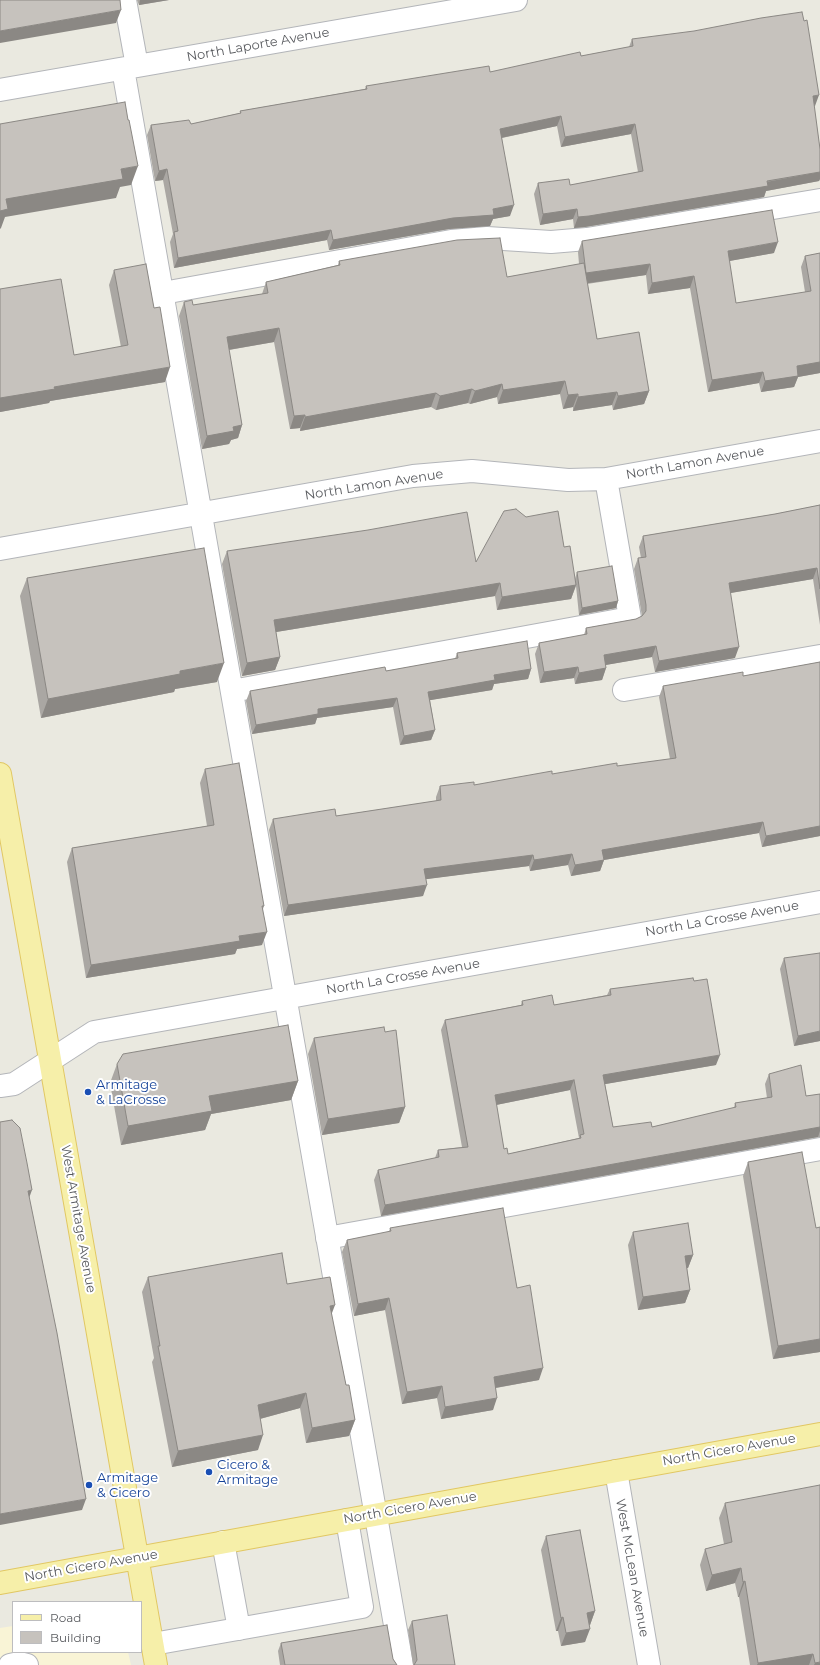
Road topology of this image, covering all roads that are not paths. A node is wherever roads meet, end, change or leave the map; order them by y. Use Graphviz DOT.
graph roads {
  1 [pos="125,0"];
  2 [pos="516,0"];
  3 [pos="130,68"];
  4 [pos="0,90"];
  5 [pos="820,200"];
  6 [pos="163,293"];
  7 [pos="820,441"];
  8 [pos="606,479"];
  9 [pos="201,513"];
  10 [pos="0,548"];
  11 [pos="820,656"];
  12 [pos="624,690"];
  13 [pos="232,691"];
  14 [pos="0,774"];
  15 [pos="7,856"];
  16 [pos="820,902"];
  17 [pos="286,998"];
  18 [pos="51,1060"];
  19 [pos="0,1086"];
  20 [pos="820,1149"];
  21 [pos="327,1238"];
  22 [pos="820,1434"];
  23 [pos="616,1471"];
  24 [pos="375,1514"];
  25 [pos="347,1520"];
  26 [pos="223,1542"];
  27 [pos="137,1558"];
  28 [pos="0,1583"];
  29 [pos="238,1629"];
  30 [pos="154,1655"];
  31 [pos="10,1665"];
  32 [pos="27,1665"];
  33 [pos="402,1665"];
  34 [pos="649,1665"];
  1 -- 3 [label="street"];
  2 -- 3 [label="street, North Laporte Avenue"];
  3 -- 4 [label="street, North Laporte Avenue"];
  3 -- 6 [label="street"];
  5 -- 6 [label="street"];
  6 -- 9 [label="street"];
  7 -- 8 [label="street, North Lamon Avenue"];
  8 -- 9 [label="street, North Lamon Avenue"];
  8 -- 13 [label="street"];
  9 -- 10 [label="street, North Lamon Avenue"];
  9 -- 13 [label="street"];
  11 -- 12 [label="street"];
  13 -- 17 [label="street"];
  14 -- 15 [label="main road, West Armitage Avenue"];
  15 -- 18 [label="main road, West Armitage Avenue"];
  16 -- 17 [label="street, North La Crosse Avenue"];
  17 -- 18 [label="street, North La Crosse Avenue"];
  17 -- 21 [label="street"];
  18 -- 19 [label="street, North La Crosse Avenue"];
  18 -- 27 [label="main road, West Armitage Avenue"];
  20 -- 21 [label="street"];
  21 -- 24 [label="street"];
  22 -- 23 [label="main road, North Cicero Avenue"];
  23 -- 24 [label="main road, North Cicero Avenue"];
  23 -- 34 [label="street, West McLean Avenue"];
  24 -- 25 [label="main road, North Cicero Avenue"];
  24 -- 33 [label="street"];
  25 -- 26 [label="main road, North Cicero Avenue"];
  25 -- 29 [label="street"];
  26 -- 27 [label="main road, North Cicero Avenue"];
  26 -- 29 [label="street"];
  27 -- 28 [label="main road, North Cicero Avenue"];
  27 -- 30 [label="main road, West Armitage Avenue"];
  29 -- 30 [label="street"];
  31 -- 32 [label="street"];
}
